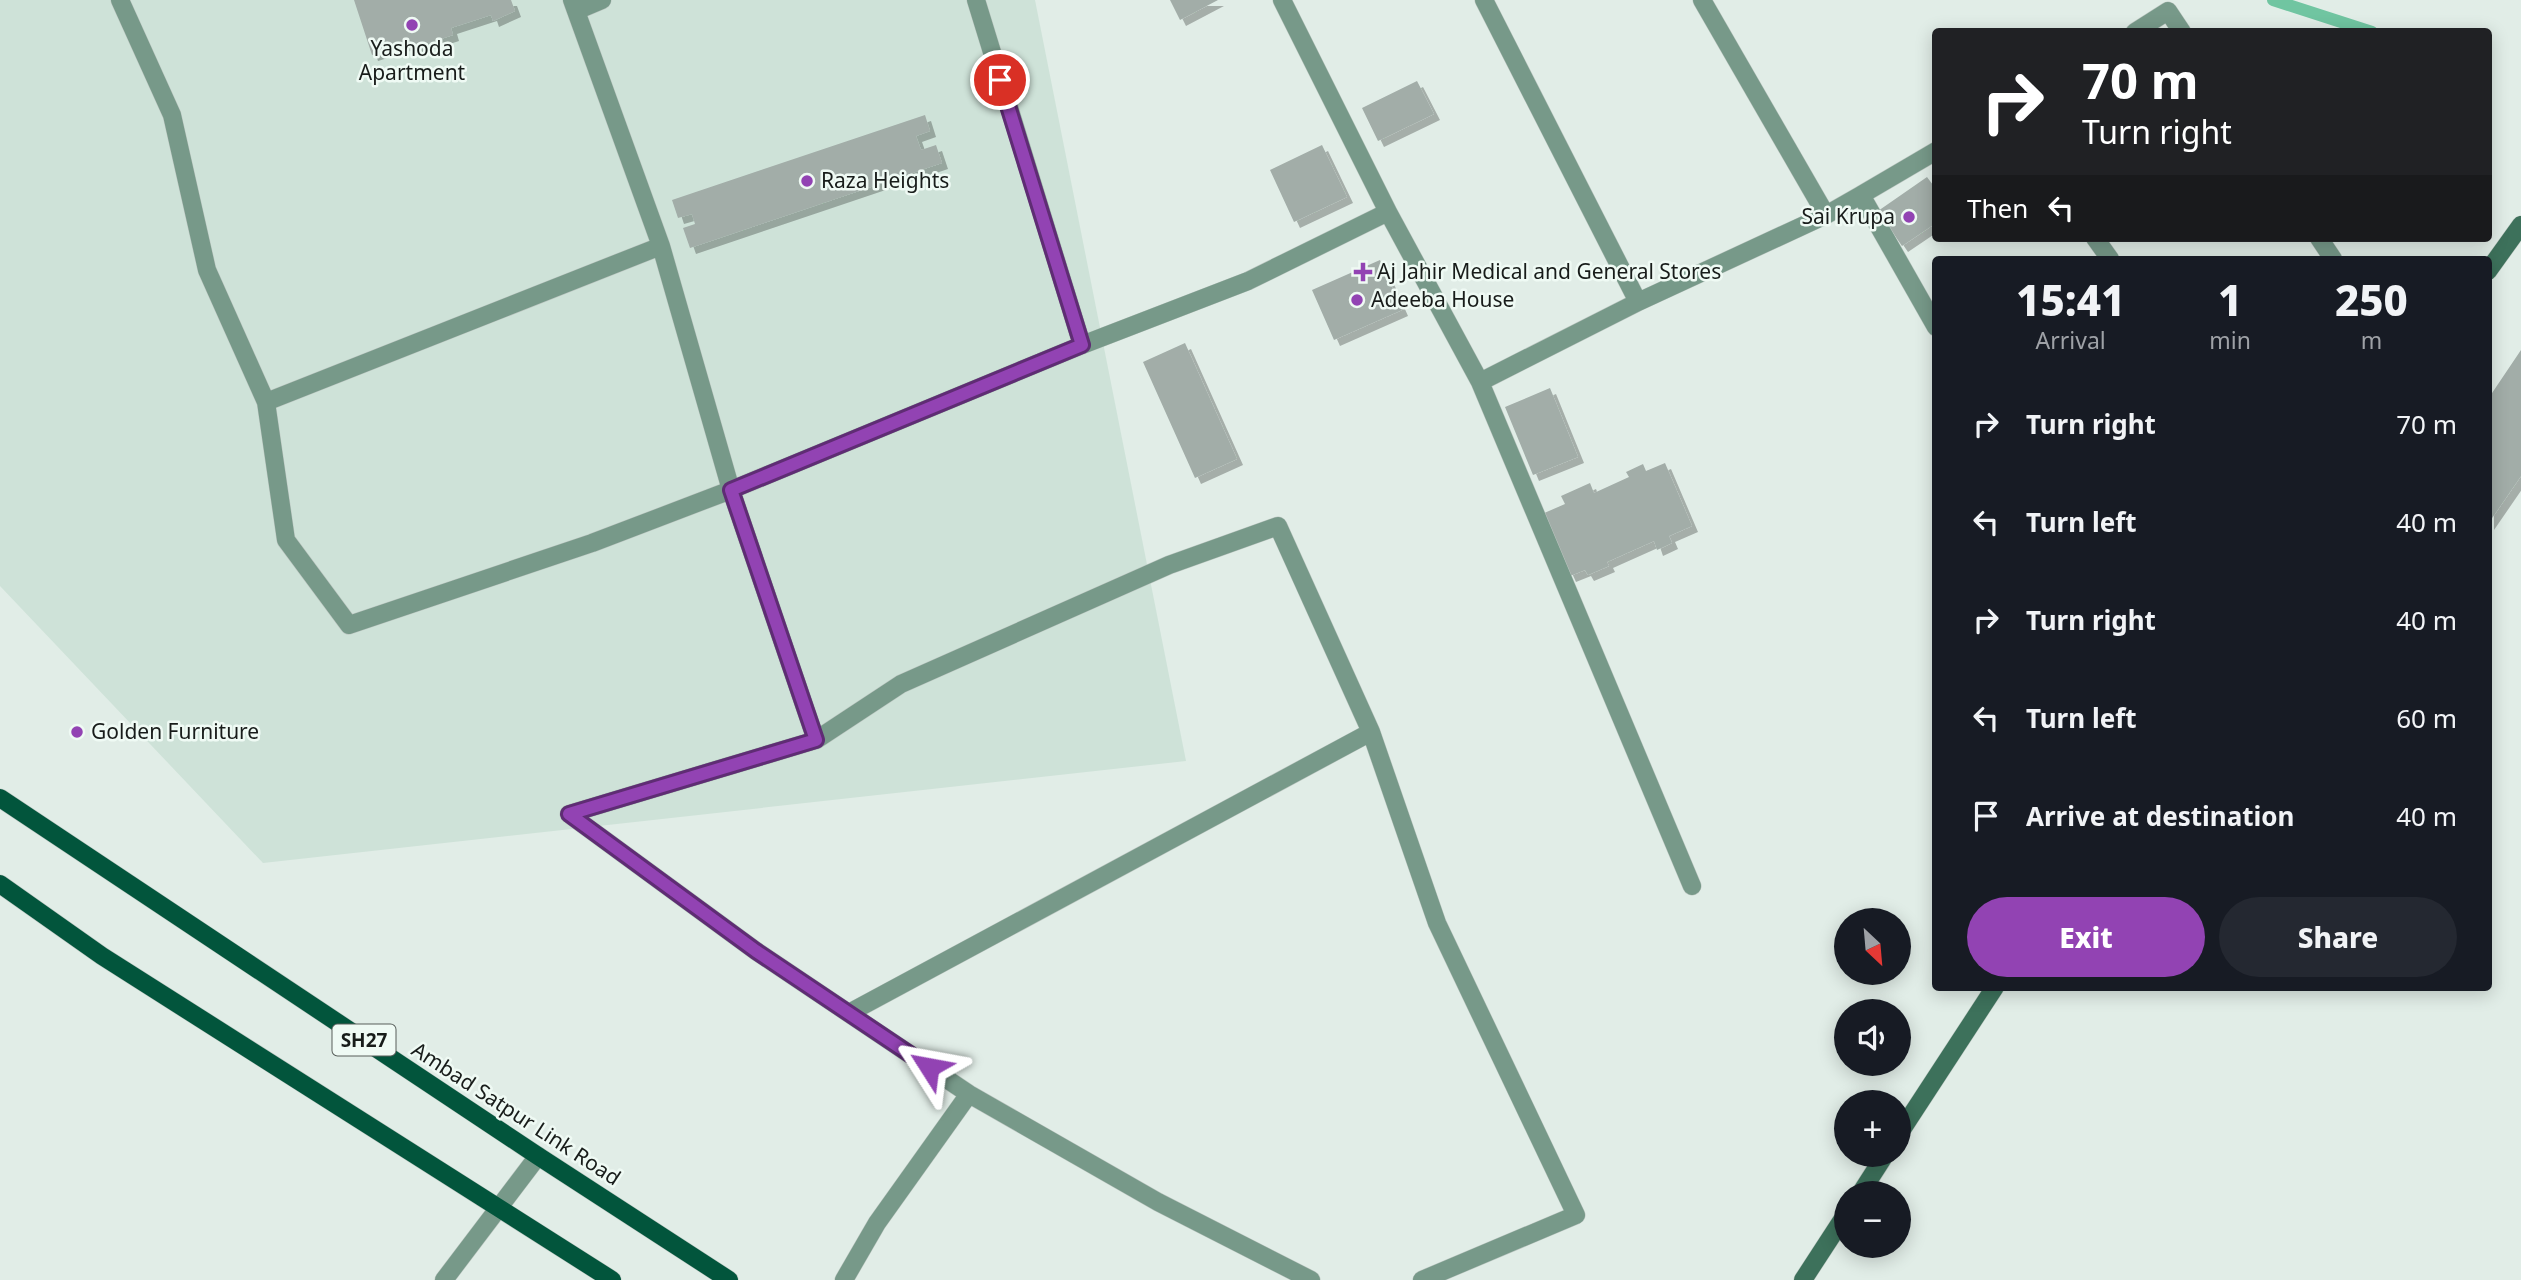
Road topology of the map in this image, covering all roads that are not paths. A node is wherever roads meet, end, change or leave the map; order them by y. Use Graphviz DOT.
graph roads {
  1 [pos="120,0"];
  2 [pos="602,0"];
  3 [pos="976,0"];
  4 [pos="1282,0"];
  5 [pos="1484,0"];
  6 [pos="1702,0"];
  7 [pos="574,5"];
  8 [pos="2141,28"];
  9 [pos="2179,28"];
  10 [pos="1932,153"];
  11 [pos="1861,195"];
  12 [pos="1388,212"];
  13 [pos="1826,215"];
  14 [pos="2521,225"];
  15 [pos="661,246"];
  16 [pos="2492,265"];
  17 [pos="1638,302"];
  18 [pos="1932,320"];
  19 [pos="1082,345"];
  20 [pos="1480,382"];
  21 [pos="266,401"];
  22 [pos="731,490"];
  23 [pos="1371,732"];
  24 [pos="816,740"];
  25 [pos="0,798"];
  26 [pos="0,884"];
  27 [pos="1692,886"];
  28 [pos="1992,991"];
  29 [pos="849,1013"];
  30 [pos="969,1094"];
  31 [pos="1911,1116"];
  32 [pos="538,1156"];
  33 [pos="499,1207"];
  34 [pos="1834,1232"];
  35 [pos="444,1280"];
  36 [pos="612,1280"];
  37 [pos="729,1280"];
  38 [pos="844,1280"];
  39 [pos="1311,1280"];
  40 [pos="1422,1280"];
  41 [pos="1803,1280"];
  1 -- 21 [label="street"];
  2 -- 7 [label="street"];
  3 -- 19 [label="street"];
  4 -- 12 [label="street"];
  5 -- 17 [label="street"];
  6 -- 13 [label="street"];
  7 -- 15 [label="street"];
  8 -- 9 [label="street"];
  10 -- 11 [label="street"];
  11 -- 13 [label="street"];
  11 -- 18 [label="street"];
  12 -- 19 [label="street"];
  12 -- 20 [label="street"];
  13 -- 17 [label="street"];
  14 -- 16 [label="main road"];
  15 -- 21 [label="street"];
  15 -- 22 [label="street"];
  17 -- 20 [label="street"];
  19 -- 22 [label="street"];
  20 -- 27 [label="street"];
  21 -- 22 [label="street"];
  22 -- 24 [label="street"];
  23 -- 24 [label="street"];
  23 -- 29 [label="street"];
  23 -- 40 [label="street"];
  24 -- 29 [label="street"];
  25 -- 32 [label="main road, Ambad Satpur Link Road / SH27"];
  26 -- 33 [label="main road"];
  28 -- 31 [label="main road"];
  29 -- 30 [label="street"];
  30 -- 38 [label="street"];
  30 -- 39 [label="street"];
  32 -- 33 [label="street"];
  32 -- 37 [label="main road, Ambad Satpur Link Road / SH27"];
  33 -- 35 [label="street"];
  33 -- 36 [label="main road"];
  34 -- 41 [label="main road"];
}
